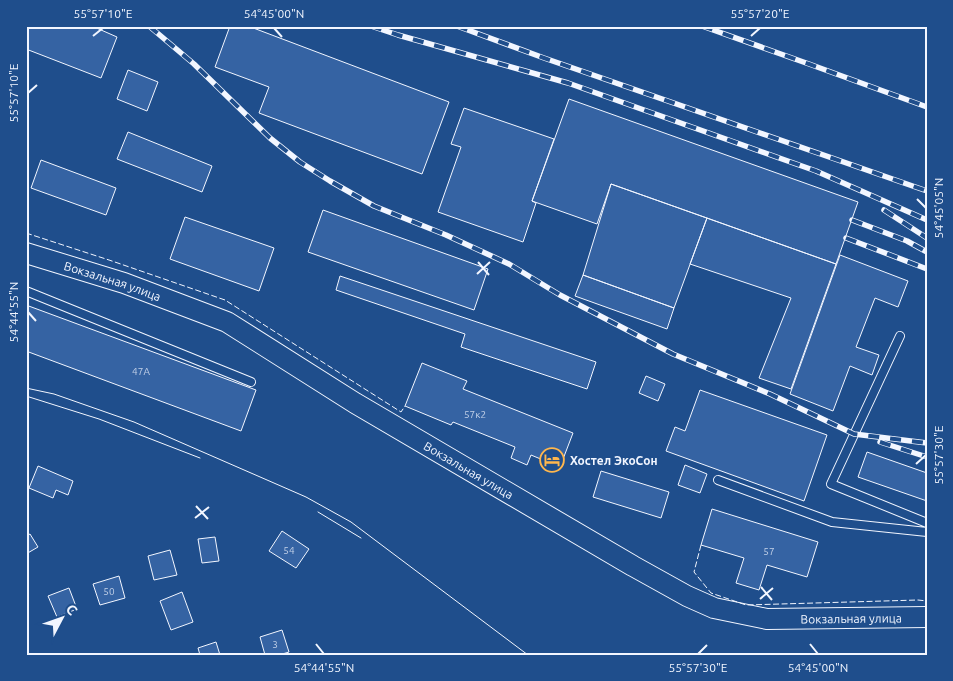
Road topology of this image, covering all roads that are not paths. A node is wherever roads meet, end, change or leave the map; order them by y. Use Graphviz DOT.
graph roads {
  1 [pos="26,253"];
  2 [pos="26,291"];
  3 [pos="900,336"];
  4 [pos="251,382"];
  5 [pos="718,480"];
  6 [pos="927,523"];
  7 [pos="927,532"];
  8 [pos="927,617"];
  1 -- 8 [label="street, Вокзальная улица"];
  2 -- 4 [label="lane"];
  3 -- 6 [label="lane"];
  5 -- 7 [label="lane"];
}
